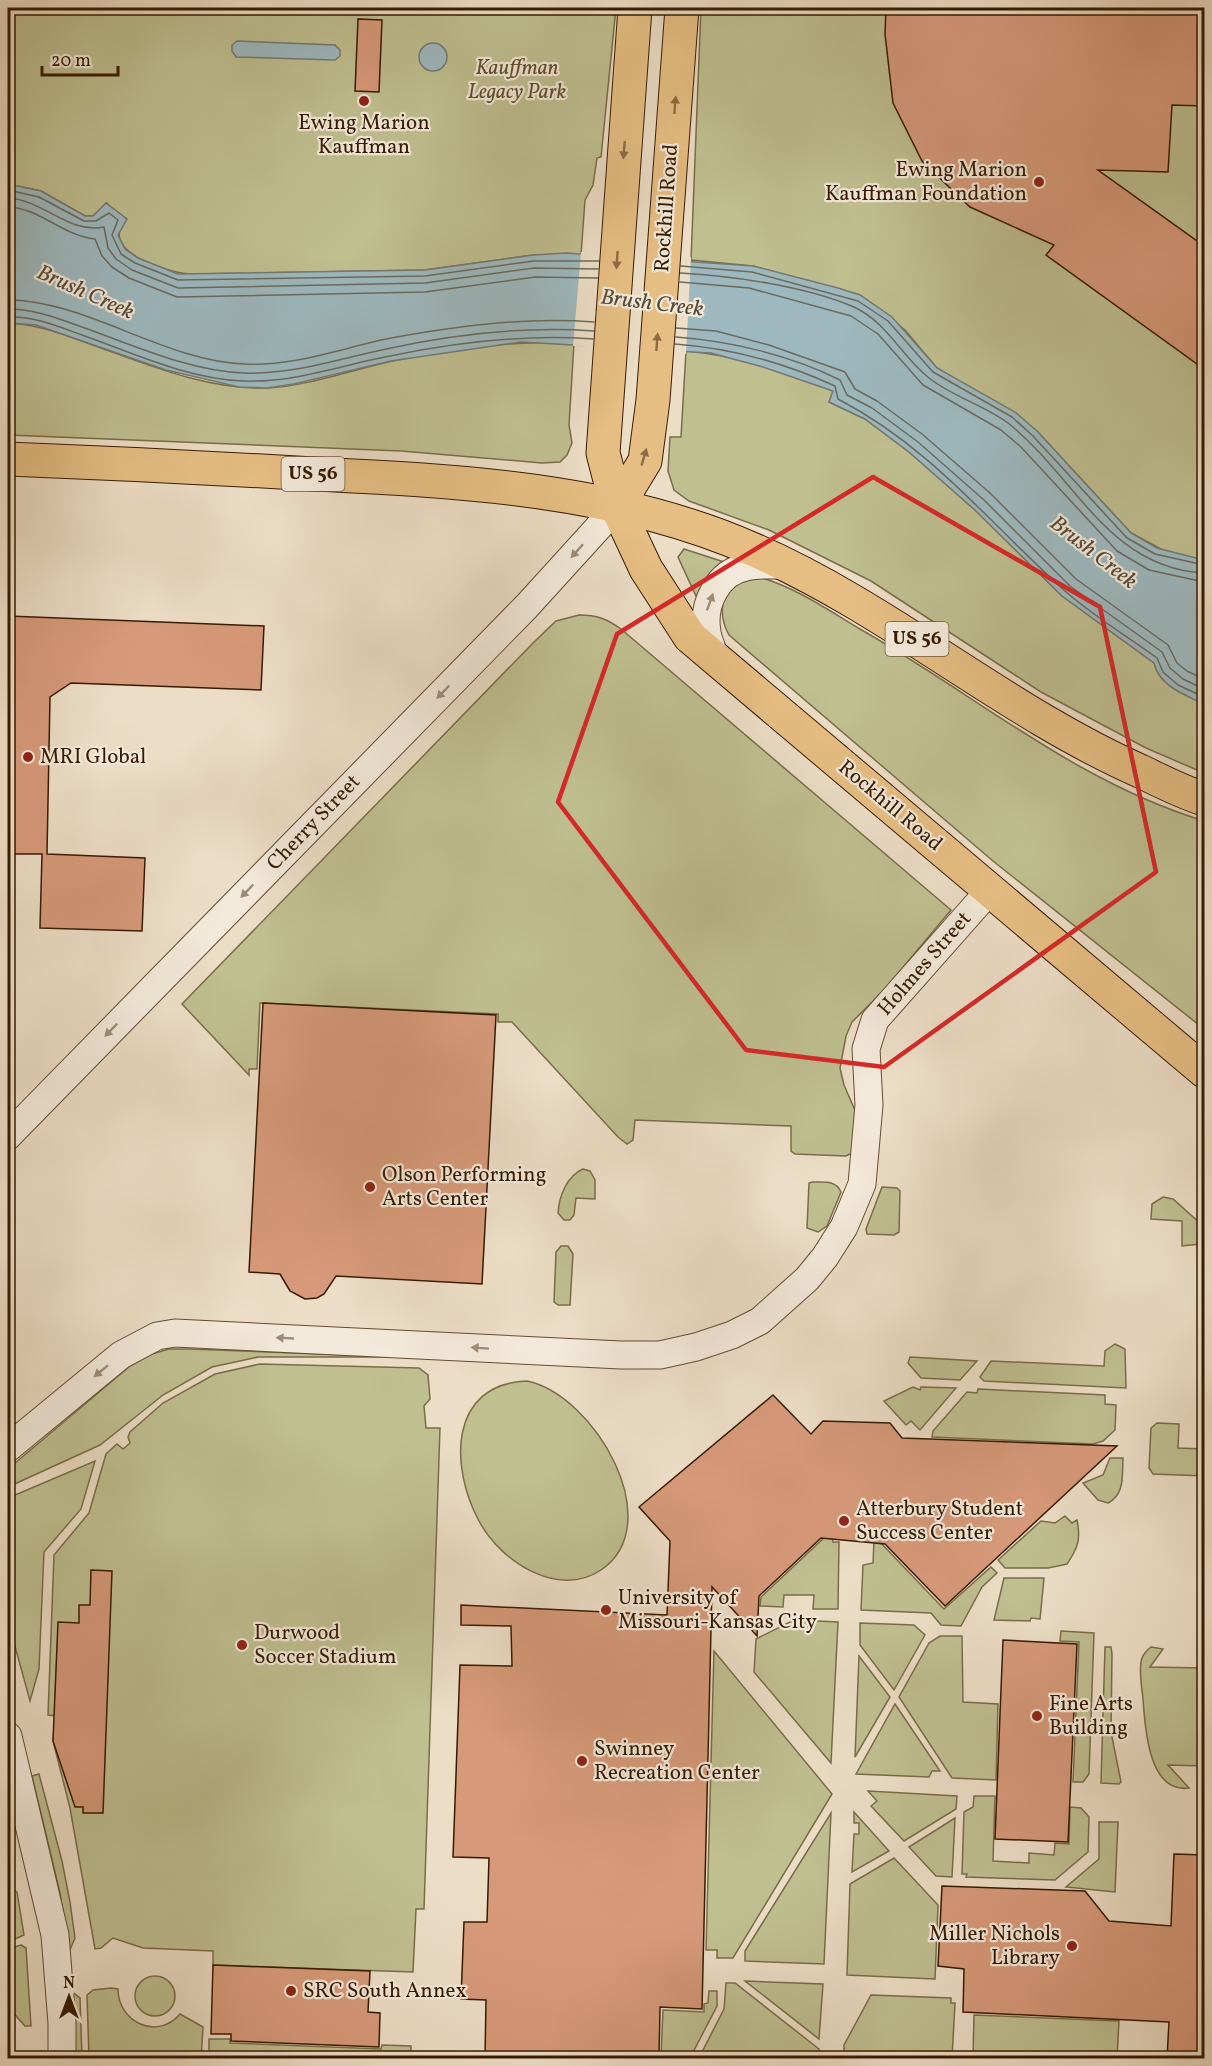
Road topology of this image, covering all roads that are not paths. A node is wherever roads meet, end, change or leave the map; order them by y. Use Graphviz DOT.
graph roads {
  1 [pos="636,8"];
  2 [pos="682,8"];
  3 [pos="8,459"];
  4 [pos="616,507"];
  5 [pos="784,565"];
  6 [pos="715,658"];
  7 [pos="1204,799"];
  8 [pos="990,890"];
  9 [pos="1204,1071"];
  10 [pos="8,1136"];
  11 [pos="8,1448"];
  12 [pos="8,1736"];
  13 [pos="62,2058"];
  1 -- 4 [label="main road, Rockhill Road, one-way"];
  4 -- 2 [label="main road, Rockhill Road, one-way"];
  3 -- 4 [label="main road, US 56"];
  4 -- 5 [label="main road, US 56"];
  4 -- 6 [label="main road, Rockhill Road"];
  4 -- 10 [label="street, Cherry Street, one-way"];
  6 -- 5 [label="street, one-way"];
  5 -- 7 [label="main road, US 56"];
  6 -- 8 [label="main road, Rockhill Road"];
  8 -- 9 [label="main road, Rockhill Road"];
  8 -- 11 [label="street, Holmes Street, one-way"];
  12 -- 13 [label="street"];
}
